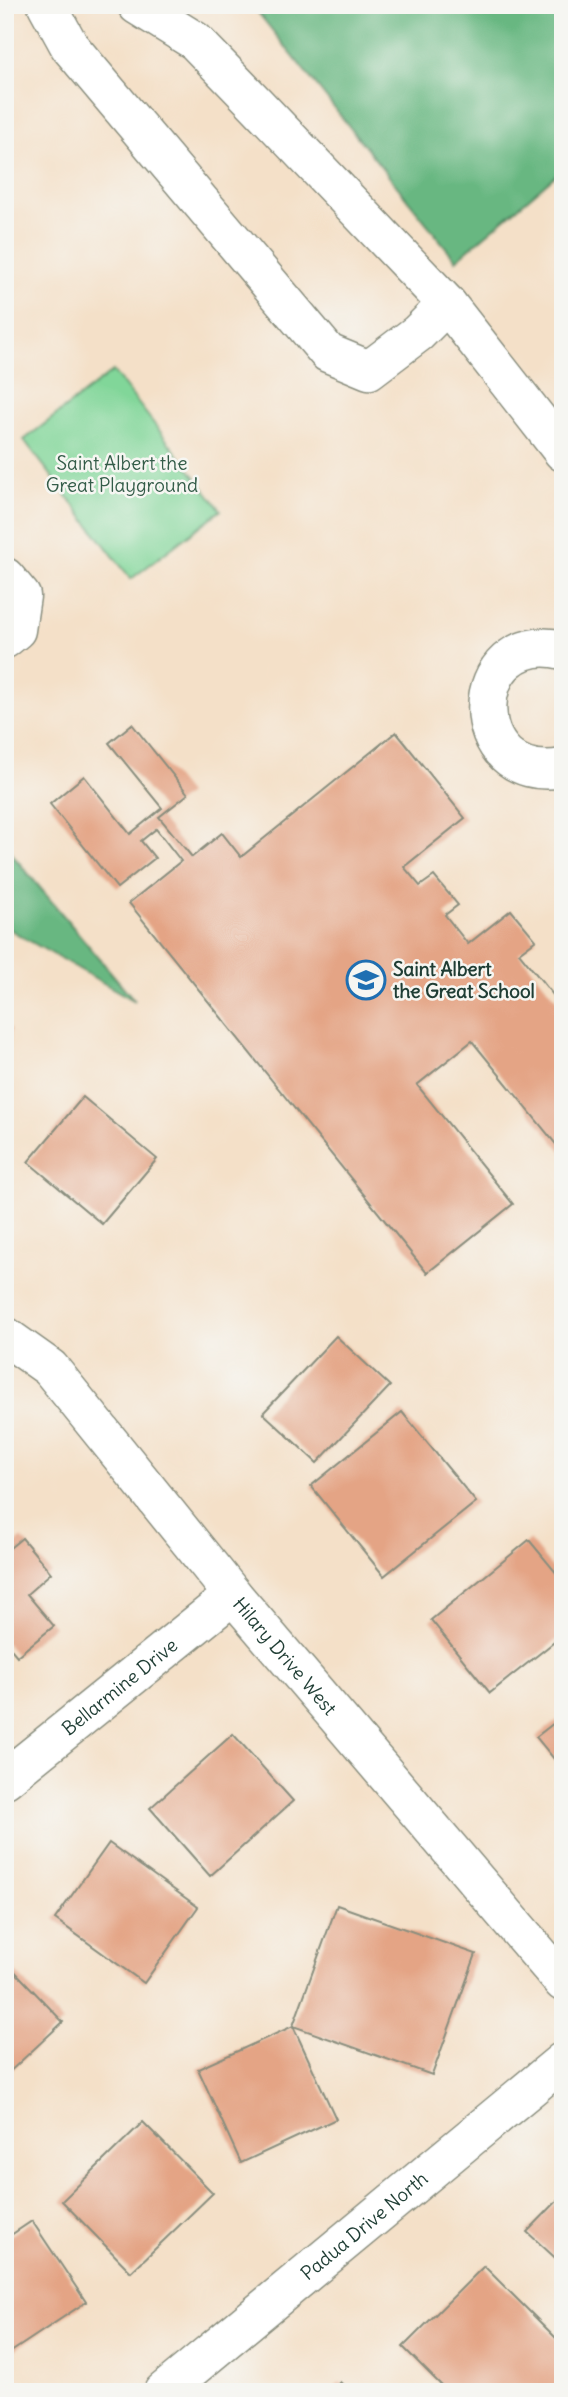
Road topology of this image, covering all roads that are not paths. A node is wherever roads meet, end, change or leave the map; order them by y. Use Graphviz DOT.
graph roads {
  1 [pos="47,5"];
  2 [pos="137,5"];
  3 [pos="447,304"];
  4 [pos="563,452"];
  5 [pos="5,577"];
  6 [pos="5,639"];
  7 [pos="563,650"];
  8 [pos="563,768"];
  9 [pos="5,1336"];
  10 [pos="233,1595"];
  11 [pos="5,1779"];
  12 [pos="563,1982"];
  13 [pos="563,2061"];
  14 [pos="163,2392"];
  1 -- 3 [label="street"];
  2 -- 3 [label="street"];
  3 -- 4 [label="street"];
  5 -- 6 [label="street"];
  7 -- 8 [label="street"];
  9 -- 10 [label="street, Hilary Drive West"];
  10 -- 11 [label="street, Bellarmine Drive"];
  10 -- 12 [label="street, Hilary Drive West"];
  13 -- 14 [label="street, Padua Drive North"];
}
